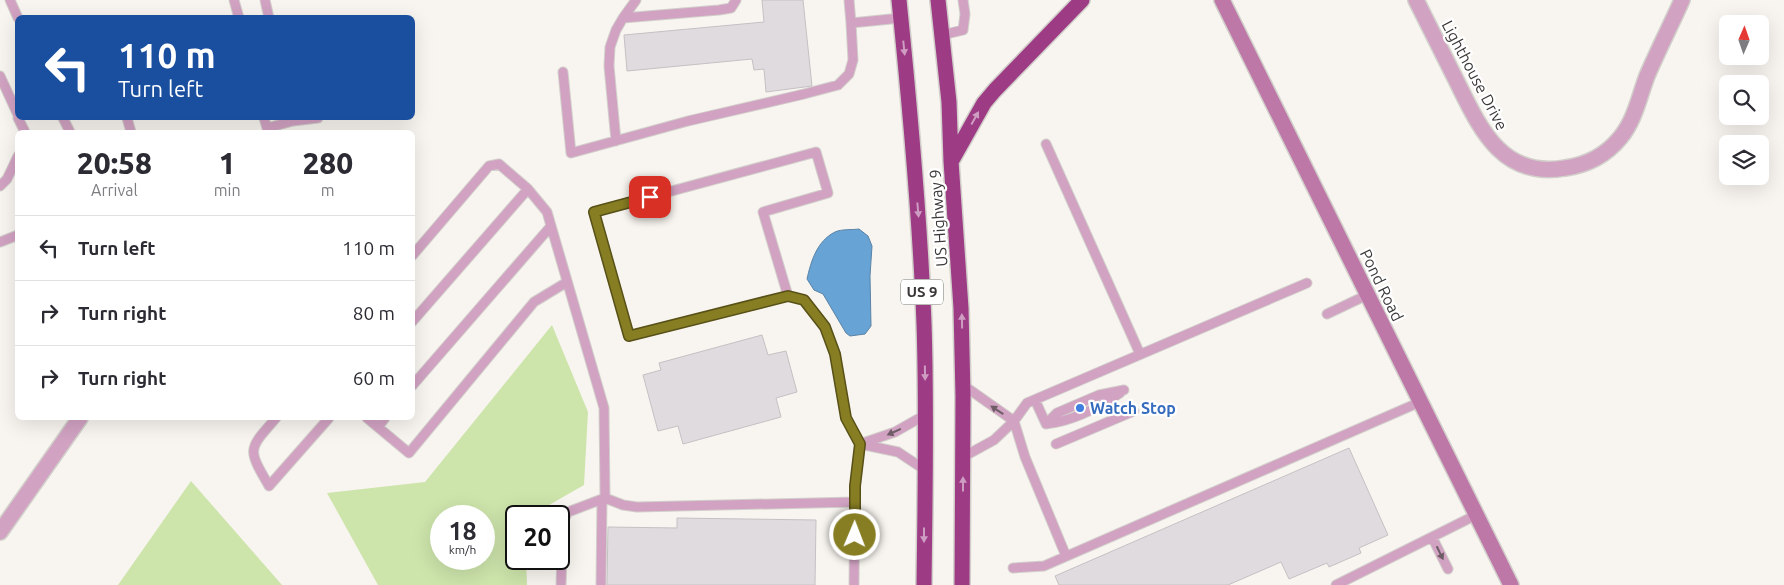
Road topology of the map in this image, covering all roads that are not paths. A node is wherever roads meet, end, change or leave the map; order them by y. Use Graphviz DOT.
graph roads {
  1 [pos="10,0"];
  2 [pos="234,0"];
  3 [pos="265,0"];
  4 [pos="636,0"];
  5 [pos="736,0"];
  6 [pos="848,0"];
  7 [pos="899,0"];
  8 [pos="938,0"];
  9 [pos="963,0"];
  10 [pos="1082,0"];
  11 [pos="1222,0"];
  12 [pos="1416,0"];
  13 [pos="1682,0"];
  14 [pos="17,15"];
  15 [pos="238,15"];
  16 [pos="268,15"];
  17 [pos="623,18"];
  18 [pos="901,18"];
  19 [pos="851,23"];
  20 [pos="942,35"];
  21 [pos="563,72"];
  22 [pos="0,76"];
  23 [pos="15,109"];
  24 [pos="290,120"];
  25 [pos="267,130"];
  26 [pos="616,141"];
  27 [pos="1046,144"];
  28 [pos="951,161"];
  29 [pos="15,162"];
  30 [pos="0,186"];
  31 [pos="528,189"];
  32 [pos="551,226"];
  33 [pos="15,236"];
  34 [pos="0,242"];
  35 [pos="415,252"];
  36 [pos="567,282"];
  37 [pos="1307,283"];
  38 [pos="1367,295"];
  39 [pos="788,296"];
  40 [pos="1327,314"];
  41 [pos="415,319"];
  42 [pos="1140,354"];
  43 [pos="415,383"];
  44 [pos="963,385"];
  45 [pos="1035,400"];
  46 [pos="1420,402"];
  47 [pos="1134,411"];
  48 [pos="925,414"];
  49 [pos="79,420"];
  50 [pos="274,420"];
  51 [pos="327,420"];
  52 [pos="370,420"];
  53 [pos="384,420"];
  54 [pos="1014,421"];
  55 [pos="1046,424"];
  56 [pos="378,426"];
  57 [pos="860,444"];
  58 [pos="1056,444"];
  59 [pos="963,457"];
  60 [pos="925,470"];
  61 [pos="604,499"];
  62 [pos="855,502"];
  63 [pos="1476,516"];
  64 [pos="0,532"];
  65 [pos="1432,537"];
  66 [pos="1066,556"];
  67 [pos="1013,568"];
  68 [pos="1448,569"];
  69 [pos="561,585"];
  70 [pos="601,585"];
  71 [pos="854,585"];
  72 [pos="924,585"];
  73 [pos="962,585"];
  74 [pos="1336,585"];
  75 [pos="1510,585"];
  1 -- 14 [label="lane"];
  2 -- 15 [label="lane"];
  3 -- 16 [label="lane"];
  4 -- 17 [label="lane"];
  5 -- 17 [label="lane"];
  6 -- 19 [label="lane"];
  7 -- 18 [label="highway, US Highway 9 / US 9"];
  8 -- 20 [label="highway, US Highway 9 / US 9"];
  9 -- 20 [label="lane"];
  28 -- 10 [label="highway, one-way"];
  11 -- 38 [label="street, Pond Road"];
  12 -- 13 [label="street, Lighthouse Drive"];
  17 -- 26 [label="lane"];
  18 -- 19 [label="lane"];
  18 -- 48 [label="highway, US Highway 9 / US 9, one-way"];
  19 -- 26 [label="lane"];
  20 -- 28 [label="highway, US Highway 9 / US 9"];
  21 -- 26 [label="lane"];
  22 -- 23 [label="lane"];
  24 -- 25 [label="lane"];
  27 -- 42 [label="lane"];
  44 -- 28 [label="highway, US Highway 9 / US 9, one-way"];
  29 -- 30 [label="lane"];
  31 -- 32 [label="lane"];
  31 -- 35 [label="lane"];
  31 -- 41 [label="lane"];
  32 -- 36 [label="lane"];
  32 -- 43 [label="lane"];
  33 -- 34 [label="lane"];
  36 -- 56 [label="lane"];
  36 -- 61 [label="lane"];
  37 -- 42 [label="lane"];
  38 -- 40 [label="lane"];
  38 -- 46 [label="street, Pond Road"];
  39 -- 39 [label="lane"];
  39 -- 57 [label="lane"];
  42 -- 45 [label="lane"];
  54 -- 44 [label="lane, one-way"];
  44 -- 59 [label="highway, US Highway 9 / US 9"];
  45 -- 54 [label="lane"];
  45 -- 55 [label="lane"];
  46 -- 63 [label="street, Pond Road"];
  46 -- 66 [label="lane"];
  47 -- 58 [label="lane"];
  48 -- 57 [label="lane, one-way"];
  48 -- 60 [label="highway, US Highway 9 / US 9"];
  49 -- 64 [label="street"];
  50 -- 51 [label="lane"];
  52 -- 56 [label="lane"];
  53 -- 56 [label="lane"];
  54 -- 59 [label="lane"];
  54 -- 66 [label="lane"];
  55 -- 55 [label="lane"];
  57 -- 60 [label="lane"];
  57 -- 62 [label="lane"];
  73 -- 59 [label="highway, US Highway 9 / US 9, one-way"];
  60 -- 72 [label="highway, US Highway 9 / US 9, one-way"];
  61 -- 62 [label="lane"];
  61 -- 69 [label="lane"];
  61 -- 70 [label="lane"];
  62 -- 71 [label="lane"];
  63 -- 65 [label="lane"];
  63 -- 75 [label="street, Pond Road"];
  65 -- 68 [label="lane, one-way"];
  65 -- 74 [label="lane"];
  66 -- 67 [label="lane"];
}
